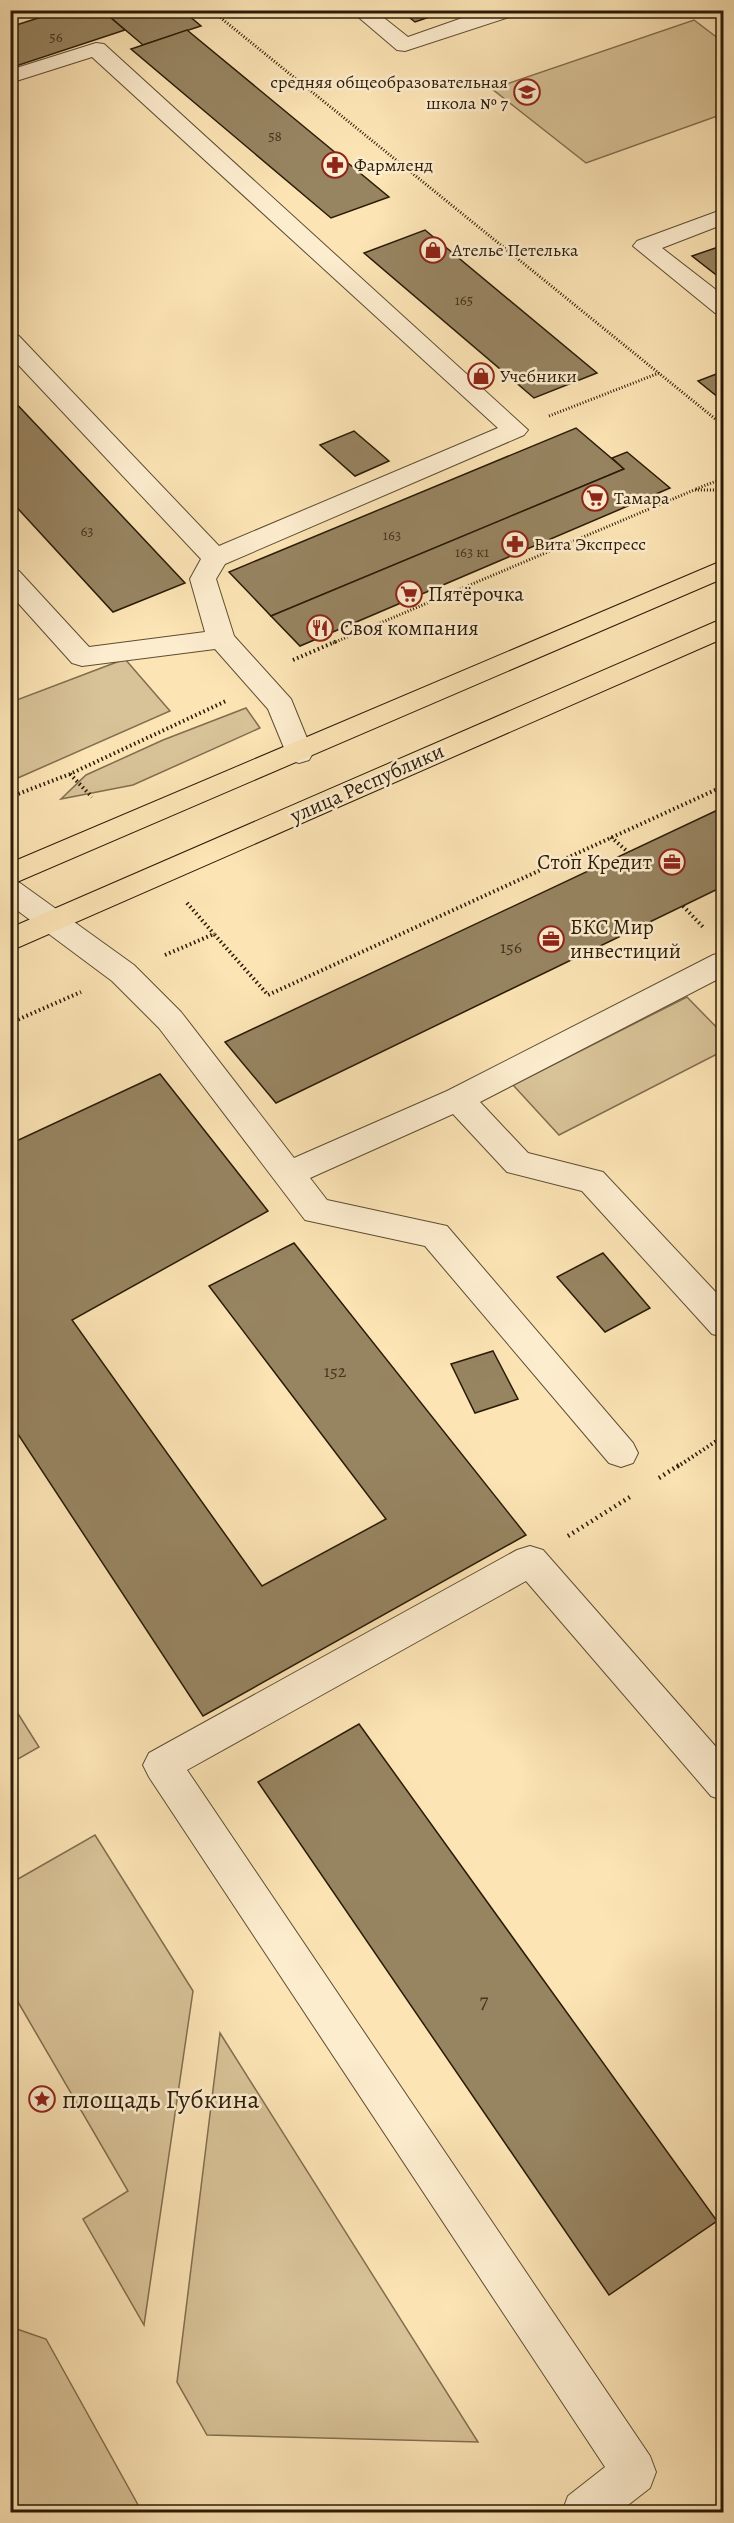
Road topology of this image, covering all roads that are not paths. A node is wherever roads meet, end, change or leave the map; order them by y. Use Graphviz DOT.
graph roads {
  1 [pos="360,10"];
  2 [pos="507,10"];
  3 [pos="10,78"];
  4 [pos="723,216"];
  5 [pos="723,308"];
  6 [pos="10,341"];
  7 [pos="215,558"];
  8 [pos="723,568"];
  9 [pos="10,577"];
  10 [pos="723,627"];
  11 [pos="221,639"];
  12 [pos="299,753"];
  13 [pos="10,875"];
  14 [pos="10,890"];
  15 [pos="54,921"];
  16 [pos="10,940"];
  17 [pos="723,963"];
  18 [pos="458,1099"];
  19 [pos="288,1174"];
  20 [pos="723,1324"];
  21 [pos="621,1453"];
  22 [pos="717,1766"];
  23 [pos="584,2512"];
  1 -- 2 [label="street"];
  3 -- 7 [label="street"];
  4 -- 5 [label="street"];
  6 -- 7 [label="street"];
  7 -- 11 [label="street"];
  8 -- 12 [label="main road"];
  9 -- 11 [label="street"];
  10 -- 15 [label="main road, улица Республики"];
  11 -- 12 [label="street"];
  12 -- 13 [label="main road"];
  14 -- 15 [label="street"];
  15 -- 16 [label="main road, улица Республики"];
  15 -- 19 [label="street"];
  17 -- 18 [label="street"];
  18 -- 19 [label="street"];
  18 -- 20 [label="street"];
  19 -- 21 [label="street"];
  22 -- 23 [label="street"];
}
